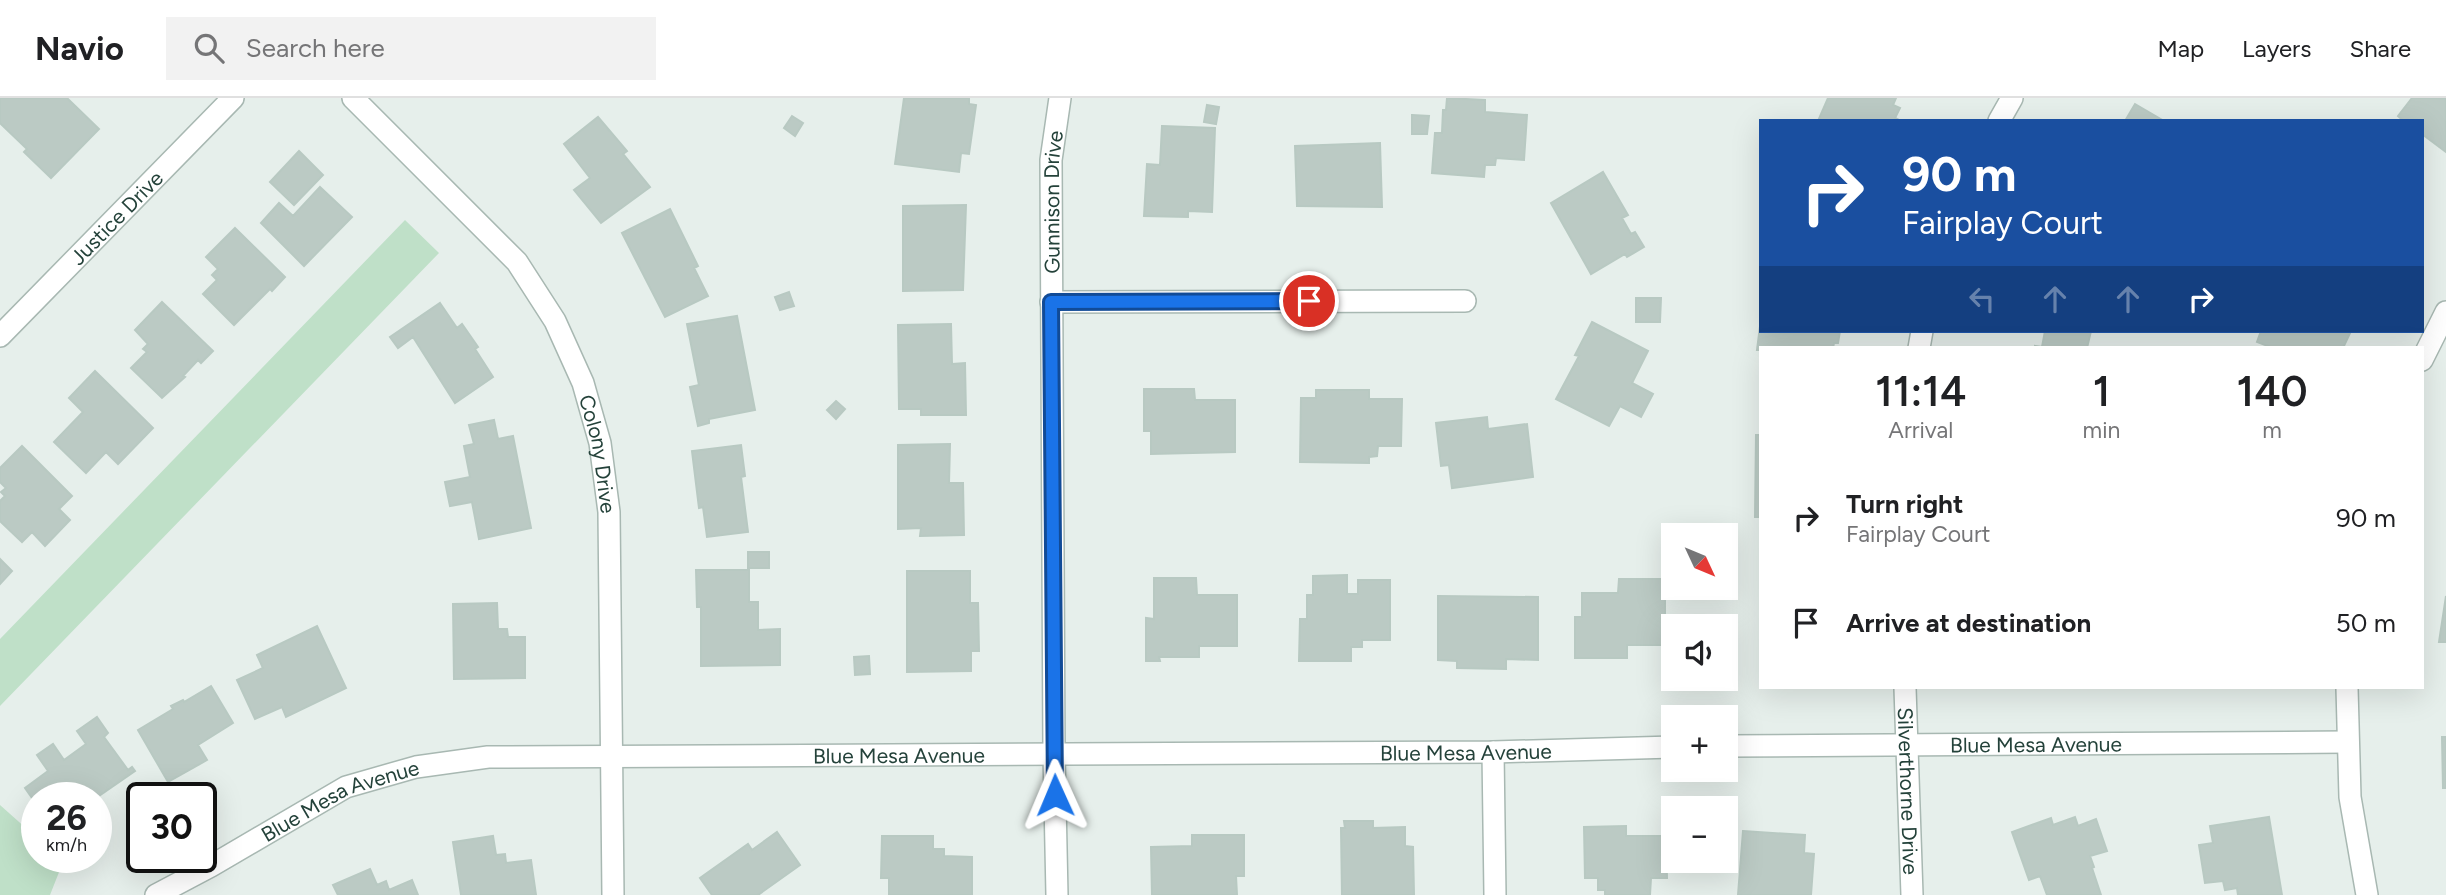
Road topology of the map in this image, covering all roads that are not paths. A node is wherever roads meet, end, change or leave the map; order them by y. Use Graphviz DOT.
graph roads {
  1 [pos="233,98"];
  2 [pos="353,98"];
  3 [pos="1060,98"];
  4 [pos="2012,98"];
  5 [pos="2000,119"];
  6 [pos="1465,301"];
  7 [pos="1051,302"];
  8 [pos="2446,312"];
  9 [pos="0,336"];
  10 [pos="2424,356"];
  11 [pos="1905,689"];
  12 [pos="2347,689"];
  13 [pos="2347,742"];
  14 [pos="1906,744"];
  15 [pos="1738,746"];
  16 [pos="1661,747"];
  17 [pos="1493,752"];
  18 [pos="1054,754"];
  19 [pos="611,756"];
  20 [pos="156,895"];
  21 [pos="613,895"];
  22 [pos="1057,895"];
  23 [pos="1494,895"];
  24 [pos="1912,895"];
  25 [pos="2367,895"];
  1 -- 9 [label="street, Justice Drive"];
  2 -- 19 [label="street, Colony Drive"];
  3 -- 7 [label="street, Gunnison Drive"];
  4 -- 5 [label="street"];
  6 -- 7 [label="street"];
  7 -- 18 [label="street, Gunnison Drive"];
  8 -- 10 [label="street"];
  11 -- 14 [label="street, Silverthorne Drive"];
  12 -- 13 [label="street"];
  13 -- 14 [label="street, Blue Mesa Avenue"];
  13 -- 25 [label="street"];
  14 -- 15 [label="street, Blue Mesa Avenue"];
  14 -- 24 [label="street, Silverthorne Drive"];
  16 -- 17 [label="street, Blue Mesa Avenue"];
  17 -- 18 [label="street, Blue Mesa Avenue"];
  17 -- 23 [label="street"];
  18 -- 19 [label="street, Blue Mesa Avenue"];
  18 -- 22 [label="street, Gunnison Drive"];
  19 -- 20 [label="street, Blue Mesa Avenue"];
  19 -- 21 [label="street, Colony Drive"];
}
